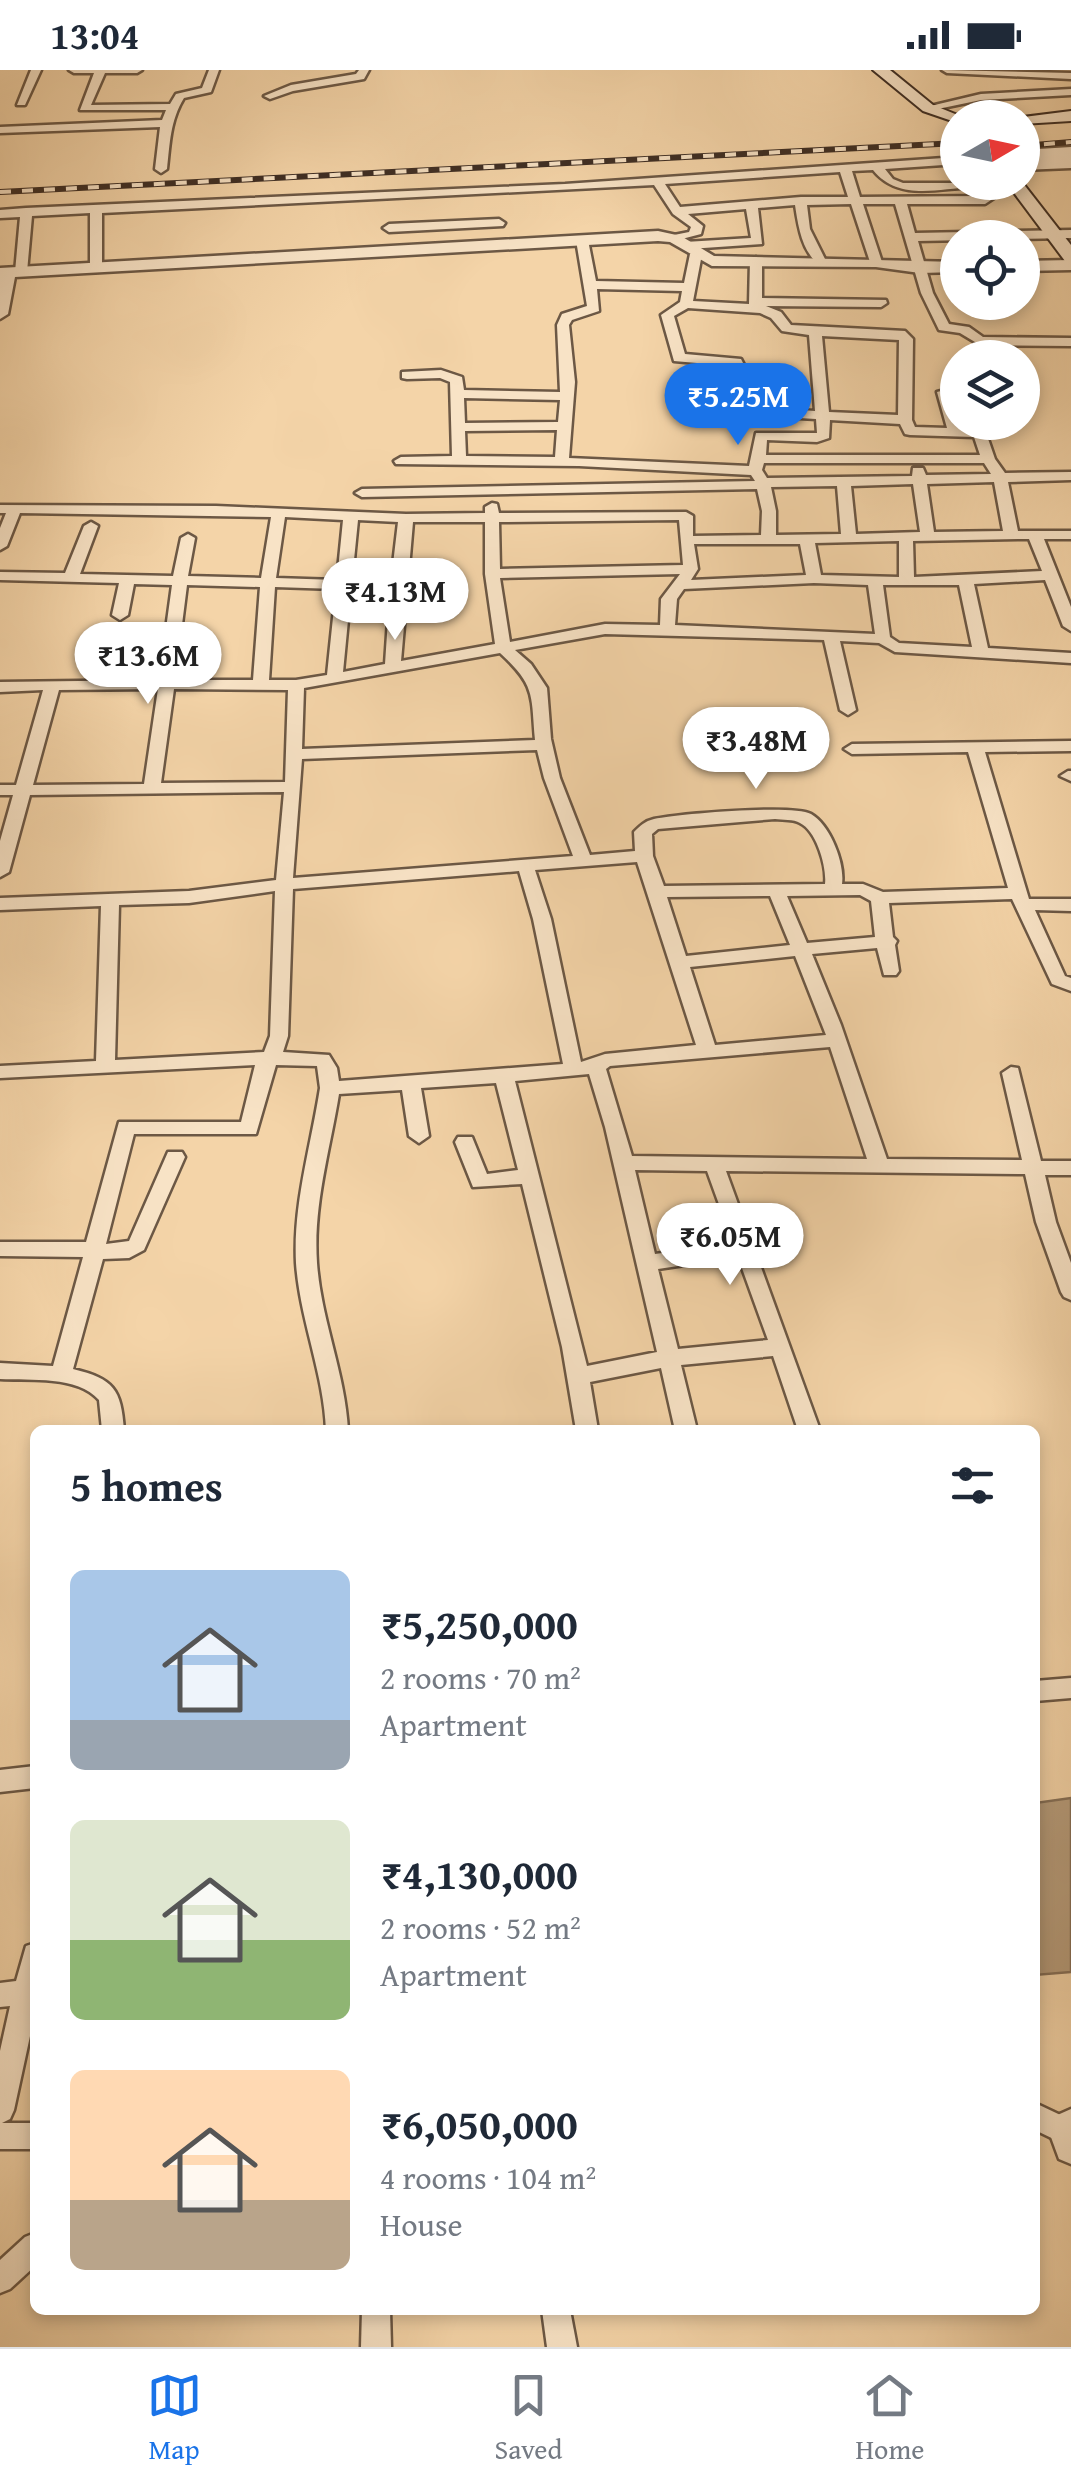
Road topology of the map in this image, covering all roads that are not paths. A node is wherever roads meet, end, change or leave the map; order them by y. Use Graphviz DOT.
graph roads {
  1 [pos="36,70"];
  2 [pos="74,70"];
  3 [pos="101,70"];
  4 [pos="138,70"];
  5 [pos="214,70"];
  6 [pos="364,70"];
  7 [pos="881,70"];
  8 [pos="947,70"];
  9 [pos="1004,72"];
  10 [pos="1071,76"];
  11 [pos="1071,92"];
  12 [pos="1015,94"];
  13 [pos="270,96"];
  14 [pos="21,103"];
  15 [pos="173,107"];
  16 [pos="928,108"];
  17 [pos="940,112"];
  18 [pos="1071,116"];
  19 [pos="1040,117"];
  20 [pos="166,122"];
  21 [pos="0,130"];
  22 [pos="1071,158"];
  23 [pos="1040,160"];
  24 [pos="940,162"];
  25 [pos="877,167"];
  26 [pos="844,169"];
  27 [pos="162,170"];
  28 [pos="658,182"];
  29 [pos="940,185"];
  30 [pos="490,192"];
  31 [pos="854,200"];
  32 [pos="985,200"];
  33 [pos="1030,200"];
  34 [pos="801,202"];
  35 [pos="900,202"];
  36 [pos="752,205"];
  37 [pos="389,210"];
  38 [pos="96,211"];
  39 [pos="677,211"];
  40 [pos="26,212"];
  41 [pos="0,214"];
  42 [pos="498,223"];
  43 [pos="390,228"];
  44 [pos="1062,235"];
  45 [pos="911,237"];
  46 [pos="582,240"];
  47 [pos="501,244"];
  48 [pos="688,246"];
  49 [pos="391,250"];
  50 [pos="1071,257"];
  51 [pos="756,261"];
  52 [pos="820,261"];
  53 [pos="876,262"];
  54 [pos="1071,265"];
  55 [pos="1040,266"];
  56 [pos="940,267"];
  57 [pos="96,268"];
  58 [pos="920,268"];
  59 [pos="10,273"];
  60 [pos="591,284"];
  61 [pos="688,287"];
  62 [pos="881,303"];
  63 [pos="686,304"];
  64 [pos="758,305"];
  65 [pos="0,314"];
  66 [pos="814,332"];
  67 [pos="1071,342"];
  68 [pos="407,374"];
  69 [pos="460,394"];
  70 [pos="567,396"];
  71 [pos="822,416"];
  72 [pos="905,420"];
  73 [pos="564,426"];
  74 [pos="459,427"];
  75 [pos="940,431"];
  76 [pos="982,440"];
  77 [pos="988,459"];
  78 [pos="401,460"];
  79 [pos="459,460"];
  80 [pos="562,460"];
  81 [pos="915,460"];
  82 [pos="760,474"];
  83 [pos="1000,476"];
  84 [pos="1071,476"];
  85 [pos="921,481"];
  86 [pos="844,482"];
  87 [pos="562,490"];
  88 [pos="494,491"];
  89 [pos="362,493"];
  90 [pos="8,509"];
  91 [pos="280,512"];
  92 [pos="351,515"];
  93 [pos="406,518"];
  94 [pos="492,518"];
  95 [pos="564,518"];
  96 [pos="91,526"];
  97 [pos="927,533"];
  98 [pos="1035,535"];
  99 [pos="1071,535"];
  100 [pos="1012,536"];
  101 [pos="906,537"];
  102 [pos="188,538"];
  103 [pos="849,538"];
  104 [pos="686,540"];
  105 [pos="807,540"];
  106 [pos="768,541"];
  107 [pos="0,546"];
  108 [pos="691,570"];
  109 [pos="492,574"];
  110 [pos="1050,575"];
  111 [pos="0,576"];
  112 [pos="72,578"];
  113 [pos="965,578"];
  114 [pos="814,579"];
  115 [pos="127,580"];
  116 [pos="178,581"];
  117 [pos="268,582"];
  118 [pos="875,582"];
  119 [pos="907,582"];
  120 [pos="344,584"];
  121 [pos="680,585"];
  122 [pos="398,586"];
  123 [pos="120,615"];
  124 [pos="1071,626"];
  125 [pos="667,629"];
  126 [pos="831,636"];
  127 [pos="883,639"];
  128 [pos="503,647"];
  129 [pos="981,651"];
  130 [pos="1071,658"];
  131 [pos="393,666"];
  132 [pos="335,677"];
  133 [pos="167,684"];
  134 [pos="261,684"];
  135 [pos="52,686"];
  136 [pos="296,686"];
  137 [pos="0,687"];
  138 [pos="848,710"];
  139 [pos="544,745"];
  140 [pos="1071,746"];
  141 [pos="852,748"];
  142 [pos="976,750"];
  143 [pos="294,754"];
  144 [pos="152,788"];
  145 [pos="293,788"];
  146 [pos="0,790"];
  147 [pos="25,790"];
  148 [pos="644,856"];
  149 [pos="582,859"];
  150 [pos="525,864"];
  151 [pos="0,872"];
  152 [pos="284,884"];
  153 [pos="776,889"];
  154 [pos="834,889"];
  155 [pos="657,892"];
  156 [pos="880,898"];
  157 [pos="1021,899"];
  158 [pos="110,900"];
  159 [pos="0,904"];
  160 [pos="1071,905"];
  161 [pos="888,942"];
  162 [pos="797,949"];
  163 [pos="681,962"];
  164 [pos="890,970"];
  165 [pos="1071,985"];
  166 [pos="837,1040"];
  167 [pos="705,1052"];
  168 [pos="271,1058"];
  169 [pos="104,1066"];
  170 [pos="596,1067"];
  171 [pos="573,1069"];
  172 [pos="0,1072"];
  173 [pos="1011,1074"];
  174 [pos="504,1076"];
  175 [pos="411,1084"];
  176 [pos="330,1088"];
  177 [pos="419,1136"];
  178 [pos="465,1142"];
  179 [pos="175,1157"];
  180 [pos="622,1163"];
  181 [pos="879,1165"];
  182 [pos="1035,1165"];
  183 [pos="715,1167"];
  184 [pos="1071,1168"];
  185 [pos="529,1176"];
  186 [pos="0,1249"];
  187 [pos="744,1249"];
  188 [pos="94,1250"];
  189 [pos="645,1263"];
  190 [pos="1071,1292"];
  191 [pos="781,1347"];
  192 [pos="668,1358"];
  193 [pos="0,1371"];
  194 [pos="61,1375"];
  195 [pos="578,1376"];
  196 [pos="112,1425"];
  197 [pos="337,1425"];
  198 [pos="585,1425"];
  199 [pos="685,1425"];
  200 [pos="806,1425"];
  201 [pos="1071,1688"];
  202 [pos="1040,1691"];
  203 [pos="30,1778"];
  204 [pos="0,1782"];
  205 [pos="30,1963"];
  206 [pos="14,1993"];
  207 [pos="0,2110"];
  208 [pos="1040,2119"];
  209 [pos="1069,2135"];
  210 [pos="0,2136"];
  211 [pos="30,2136"];
  212 [pos="30,2251"];
  213 [pos="0,2278"];
  214 [pos="376,2315"];
  215 [pos="557,2315"];
  216 [pos="376,2347"];
  217 [pos="562,2347"];
  1 -- 14 [label="street"];
  2 -- 3 [label="street"];
  3 -- 4 [label="street"];
  3 -- 15 [label="street"];
  5 -- 15 [label="street"];
  6 -- 13 [label="street"];
  7 -- 16 [label="main road"];
  8 -- 9 [label="street"];
  9 -- 10 [label="street"];
  9 -- 12 [label="street"];
  11 -- 12 [label="street"];
  12 -- 16 [label="street"];
  15 -- 20 [label="street"];
  16 -- 17 [label="main road"];
  18 -- 19 [label="main road"];
  20 -- 21 [label="street"];
  20 -- 27 [label="street"];
  22 -- 23 [label="main road"];
  24 -- 25 [label="street"];
  25 -- 26 [label="street"];
  25 -- 29 [label="street"];
  26 -- 28 [label="street"];
  26 -- 31 [label="street"];
  28 -- 30 [label="street"];
  28 -- 39 [label="street"];
  30 -- 38 [label="street"];
  30 -- 42 [label="street"];
  31 -- 34 [label="street"];
  31 -- 35 [label="street"];
  31 -- 53 [label="street"];
  32 -- 35 [label="street"];
  33 -- 44 [label="main road"];
  34 -- 36 [label="street"];
  34 -- 52 [label="street"];
  35 -- 45 [label="street"];
  36 -- 39 [label="street"];
  36 -- 48 [label="street"];
  37 -- 43 [label="street"];
  38 -- 40 [label="street"];
  38 -- 57 [label="street"];
  39 -- 48 [label="street"];
  40 -- 41 [label="street"];
  40 -- 59 [label="street"];
  42 -- 43 [label="street"];
  42 -- 47 [label="street"];
  43 -- 49 [label="street"];
  44 -- 45 [label="street"];
  44 -- 50 [label="main road"];
  45 -- 58 [label="street"];
  46 -- 47 [label="street"];
  46 -- 48 [label="street"];
  46 -- 60 [label="street"];
  47 -- 49 [label="street"];
  48 -- 51 [label="street"];
  48 -- 61 [label="street"];
  49 -- 57 [label="street"];
  51 -- 52 [label="street"];
  51 -- 64 [label="street"];
  52 -- 53 [label="street"];
  53 -- 58 [label="street"];
  54 -- 55 [label="street"];
  56 -- 58 [label="street"];
  57 -- 59 [label="street"];
  58 -- 67 [label="street"];
  59 -- 65 [label="street"];
  60 -- 61 [label="street"];
  60 -- 70 [label="street"];
  61 -- 63 [label="street"];
  62 -- 64 [label="street"];
  63 -- 64 [label="street"];
  63 -- 71 [label="street"];
  64 -- 66 [label="street"];
  66 -- 71 [label="street"];
  66 -- 72 [label="street"];
  68 -- 69 [label="street"];
  69 -- 70 [label="street"];
  69 -- 74 [label="street"];
  70 -- 73 [label="street"];
  71 -- 72 [label="street"];
  71 -- 82 [label="street"];
  72 -- 75 [label="street"];
  73 -- 74 [label="street"];
  73 -- 80 [label="street"];
  74 -- 79 [label="street"];
  76 -- 77 [label="street"];
  77 -- 81 [label="street"];
  77 -- 83 [label="street"];
  78 -- 79 [label="street"];
  79 -- 80 [label="street"];
  80 -- 82 [label="street"];
  81 -- 82 [label="street"];
  81 -- 85 [label="street"];
  82 -- 86 [label="street"];
  82 -- 87 [label="street"];
  82 -- 106 [label="street"];
  83 -- 84 [label="street"];
  83 -- 85 [label="street"];
  83 -- 100 [label="street"];
  85 -- 86 [label="street"];
  85 -- 97 [label="street"];
  86 -- 103 [label="street"];
  87 -- 88 [label="street"];
  87 -- 95 [label="street"];
  88 -- 89 [label="street"];
  88 -- 94 [label="street"];
  90 -- 91 [label="street"];
  90 -- 107 [label="street"];
  91 -- 92 [label="street"];
  91 -- 117 [label="street"];
  92 -- 93 [label="street"];
  92 -- 120 [label="street"];
  93 -- 94 [label="street"];
  93 -- 122 [label="street"];
  94 -- 95 [label="street"];
  94 -- 109 [label="street"];
  95 -- 104 [label="street"];
  96 -- 112 [label="street"];
  97 -- 100 [label="street"];
  97 -- 101 [label="street"];
  98 -- 99 [label="street"];
  98 -- 100 [label="street"];
  98 -- 110 [label="street"];
  101 -- 103 [label="street"];
  101 -- 119 [label="street"];
  102 -- 116 [label="street"];
  103 -- 105 [label="street"];
  104 -- 106 [label="street"];
  104 -- 108 [label="street"];
  105 -- 106 [label="street"];
  105 -- 114 [label="street"];
  108 -- 109 [label="street"];
  108 -- 121 [label="street"];
  109 -- 128 [label="street"];
  110 -- 113 [label="street"];
  110 -- 124 [label="street"];
  111 -- 112 [label="street"];
  112 -- 115 [label="street"];
  113 -- 119 [label="street"];
  113 -- 129 [label="street"];
  114 -- 118 [label="street"];
  114 -- 121 [label="street"];
  115 -- 116 [label="street"];
  115 -- 123 [label="street"];
  116 -- 117 [label="street"];
  116 -- 133 [label="street"];
  117 -- 120 [label="street"];
  117 -- 134 [label="street"];
  118 -- 119 [label="street"];
  118 -- 127 [label="street"];
  120 -- 122 [label="street"];
  120 -- 132 [label="street"];
  121 -- 125 [label="street"];
  122 -- 131 [label="street"];
  125 -- 126 [label="street"];
  125 -- 128 [label="street"];
  126 -- 127 [label="street"];
  126 -- 138 [label="street"];
  127 -- 129 [label="street"];
  128 -- 131 [label="street"];
  128 -- 139 [label="street"];
  129 -- 130 [label="street"];
  131 -- 132 [label="street"];
  132 -- 136 [label="street"];
  133 -- 134 [label="street"];
  133 -- 135 [label="street"];
  133 -- 144 [label="street"];
  134 -- 136 [label="street"];
  135 -- 137 [label="street"];
  135 -- 147 [label="street"];
  136 -- 143 [label="street"];
  139 -- 143 [label="street"];
  139 -- 149 [label="street"];
  140 -- 142 [label="street"];
  141 -- 142 [label="street"];
  142 -- 157 [label="street"];
  143 -- 145 [label="street"];
  144 -- 145 [label="street"];
  144 -- 147 [label="street"];
  145 -- 152 [label="street"];
  146 -- 147 [label="street"];
  147 -- 151 [label="street"];
  148 -- 149 [label="street"];
  148 -- 154 [label="street"];
  148 -- 155 [label="street"];
  149 -- 150 [label="street"];
  150 -- 152 [label="street"];
  150 -- 171 [label="street"];
  152 -- 158 [label="street"];
  152 -- 168 [label="street"];
  153 -- 154 [label="street"];
  153 -- 155 [label="street"];
  153 -- 162 [label="street"];
  154 -- 156 [label="street"];
  155 -- 163 [label="street"];
  156 -- 157 [label="street"];
  156 -- 161 [label="street"];
  157 -- 160 [label="street"];
  157 -- 165 [label="street"];
  158 -- 159 [label="street"];
  158 -- 169 [label="street"];
  161 -- 162 [label="street"];
  161 -- 164 [label="street"];
  162 -- 163 [label="street"];
  162 -- 166 [label="street"];
  163 -- 167 [label="street"];
  166 -- 167 [label="street"];
  166 -- 181 [label="street"];
  167 -- 170 [label="street"];
  168 -- 169 [label="street"];
  168 -- 176 [label="street"];
  168 -- 188 [label="street"];
  169 -- 172 [label="street"];
  170 -- 171 [label="street"];
  170 -- 180 [label="street"];
  171 -- 174 [label="street"];
  173 -- 182 [label="street"];
  174 -- 175 [label="street"];
  174 -- 185 [label="street"];
  175 -- 176 [label="street"];
  175 -- 177 [label="street"];
  176 -- 197 [label="street"];
  178 -- 185 [label="street"];
  179 -- 188 [label="street"];
  180 -- 183 [label="street"];
  180 -- 189 [label="street"];
  181 -- 182 [label="street"];
  181 -- 183 [label="street"];
  182 -- 184 [label="street"];
  182 -- 190 [label="street"];
  183 -- 187 [label="street"];
  185 -- 195 [label="street"];
  186 -- 188 [label="street"];
  187 -- 189 [label="street"];
  187 -- 191 [label="street"];
  188 -- 194 [label="street"];
  189 -- 192 [label="street"];
  191 -- 192 [label="street"];
  191 -- 200 [label="street"];
  192 -- 195 [label="street"];
  192 -- 199 [label="street"];
  193 -- 194 [label="street"];
  194 -- 196 [label="street"];
  195 -- 198 [label="street"];
  201 -- 202 [label="street"];
  203 -- 204 [label="street"];
  205 -- 206 [label="street"];
  206 -- 207 [label="street"];
  208 -- 209 [label="street"];
  210 -- 211 [label="street"];
  212 -- 213 [label="street"];
  214 -- 216 [label="street"];
  215 -- 217 [label="street"];
}
